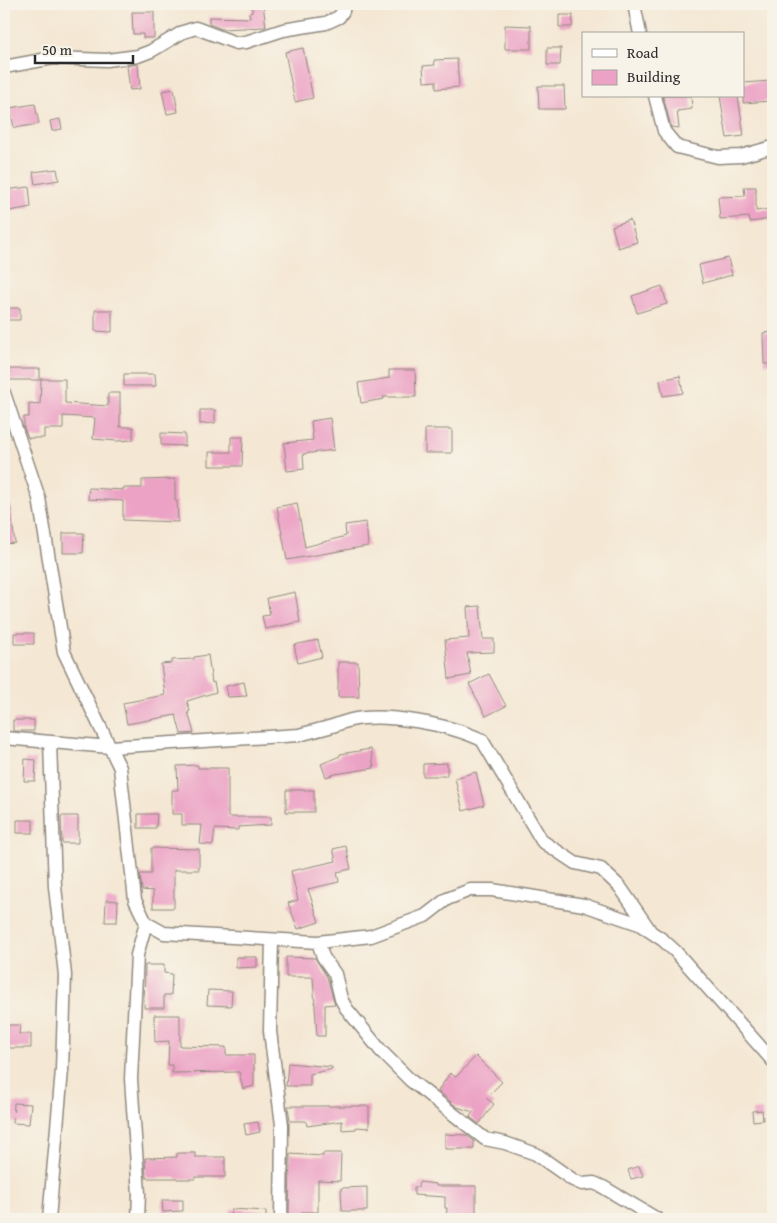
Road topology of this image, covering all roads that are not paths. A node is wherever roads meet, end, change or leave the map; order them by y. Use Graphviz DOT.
graph roads {
  1 [pos="344,4"];
  2 [pos="634,4"];
  3 [pos="640,32"];
  4 [pos="4,67"];
  5 [pos="656,98"];
  6 [pos="773,147"];
  7 [pos="4,393"];
  8 [pos="4,738"];
  9 [pos="50,742"];
  10 [pos="110,747"];
  11 [pos="146,923"];
  12 [pos="652,933"];
  13 [pos="272,940"];
  14 [pos="318,942"];
  15 [pos="773,1061"];
  16 [pos="48,1219"];
  17 [pos="138,1219"];
  18 [pos="281,1219"];
  19 [pos="657,1219"];
  1 -- 4 [label="street"];
  2 -- 3 [label="street"];
  5 -- 6 [label="street"];
  7 -- 10 [label="street"];
  8 -- 9 [label="street"];
  9 -- 10 [label="street"];
  9 -- 16 [label="street"];
  10 -- 11 [label="street"];
  10 -- 12 [label="street"];
  11 -- 13 [label="street"];
  11 -- 17 [label="street"];
  12 -- 14 [label="street"];
  12 -- 15 [label="street"];
  13 -- 14 [label="street"];
  13 -- 18 [label="street"];
  14 -- 19 [label="street"];
}
